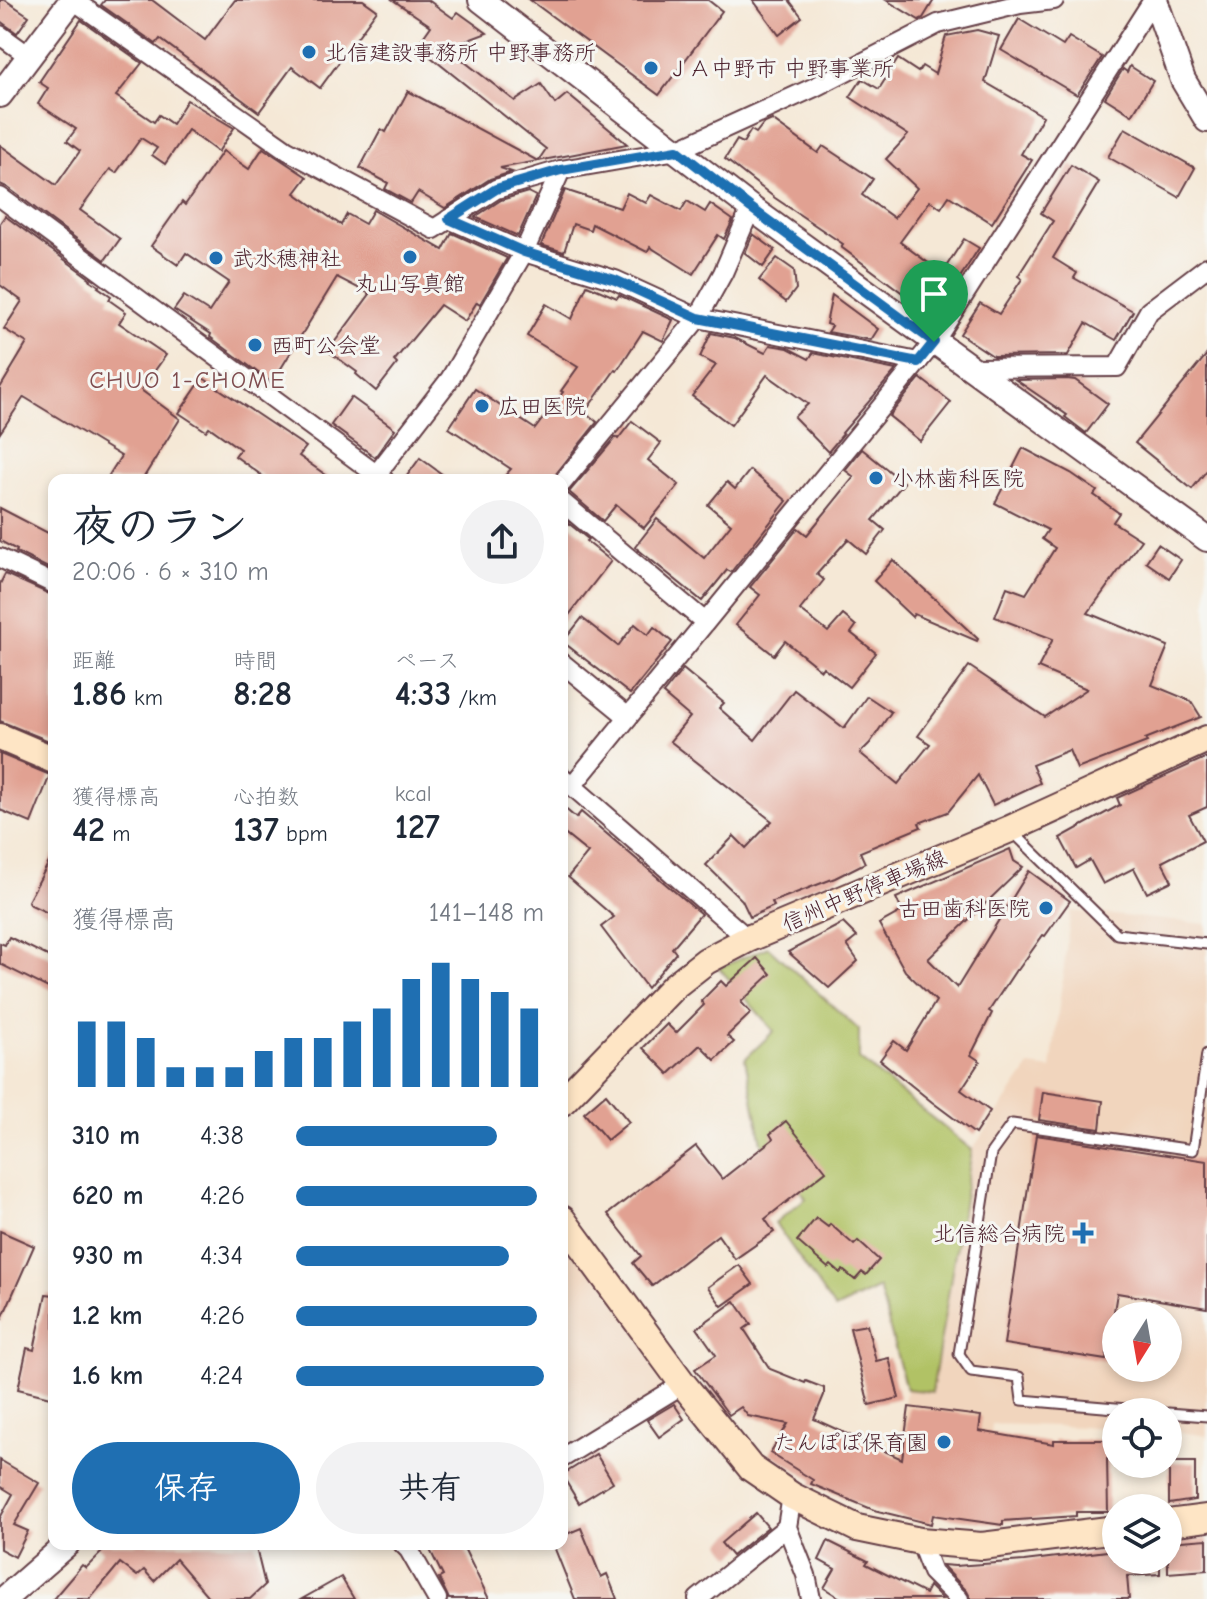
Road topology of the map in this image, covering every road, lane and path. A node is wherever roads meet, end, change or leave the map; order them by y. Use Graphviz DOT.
graph roads {
  1 [pos="72,0"];
  2 [pos="481,0"];
  3 [pos="1054,0"];
  4 [pos="1154,0"];
  5 [pos="0,35"];
  6 [pos="29,56"];
  7 [pos="0,95"];
  8 [pos="1207,120"];
  9 [pos="677,150"];
  10 [pos="561,170"];
  11 [pos="0,197"];
  12 [pos="751,208"];
  13 [pos="449,219"];
  14 [pos="524,252"];
  15 [pos="1207,267"];
  16 [pos="698,318"];
  17 [pos="934,342"];
  18 [pos="918,362"];
  19 [pos="971,368"];
  20 [pos="372,474"];
  21 [pos="380,474"];
  22 [pos="568,476"];
  23 [pos="568,507"];
  24 [pos="1207,539"];
  25 [pos="0,558"];
  26 [pos="48,581"];
  27 [pos="705,622"];
  28 [pos="568,668"];
  29 [pos="628,717"];
  30 [pos="0,737"];
  31 [pos="1207,739"];
  32 [pos="48,757"];
  33 [pos="568,780"];
  34 [pos="568,782"];
  35 [pos="1010,829"];
  36 [pos="748,939"];
  37 [pos="1207,944"];
  38 [pos="1207,1054"];
  39 [pos="568,1096"];
  40 [pos="568,1227"];
  41 [pos="683,1384"];
  42 [pos="1102,1407"];
  43 [pos="1182,1414"];
  44 [pos="1207,1416"];
  45 [pos="568,1454"];
  46 [pos="792,1496"];
  47 [pos="1207,1518"];
  48 [pos="1182,1521"];
  49 [pos="787,1527"];
  50 [pos="1102,1531"];
  51 [pos="920,1541"];
  52 [pos="60,1550"];
  53 [pos="412,1550"];
  54 [pos="4,1599"];
  55 [pos="437,1599"];
  56 [pos="698,1599"];
  57 [pos="811,1599"];
  58 [pos="959,1599"];
  1 -- 6 [label="street"];
  1 -- 13 [label="street"];
  2 -- 9 [label="street"];
  3 -- 9 [label="street"];
  4 -- 8 [label="street"];
  4 -- 17 [label="street"];
  5 -- 6 [label="street"];
  6 -- 7 [label="street"];
  9 -- 10 [label="street"];
  9 -- 12 [label="street"];
  10 -- 13 [label="street"];
  10 -- 14 [label="street"];
  11 -- 20 [label="street"];
  12 -- 16 [label="street"];
  12 -- 17 [label="street"];
  13 -- 14 [label="street"];
  14 -- 16 [label="street"];
  14 -- 21 [label="street"];
  15 -- 19 [label="street"];
  16 -- 18 [label="street"];
  16 -- 22 [label="street"];
  17 -- 18 [label="street"];
  17 -- 19 [label="street"];
  18 -- 27 [label="street"];
  19 -- 24 [label="street"];
  23 -- 27 [label="street"];
  25 -- 26 [label="street"];
  27 -- 29 [label="street"];
  28 -- 29 [label="street"];
  29 -- 33 [label="street"];
  30 -- 32 [label="main road"];
  31 -- 35 [label="main road, 信州中野停車場線"];
  34 -- 36 [label="street"];
  35 -- 36 [label="main road, 信州中野停車場線"];
  35 -- 37 [label="lane"];
  36 -- 39 [label="main road, 信州中野停車場線"];
  38 -- 42 [label="lane"];
  40 -- 41 [label="main road"];
  41 -- 45 [label="street"];
  41 -- 46 [label="main road"];
  43 -- 44 [label="lane"];
  46 -- 49 [label="street"];
  46 -- 51 [label="main road"];
  47 -- 48 [label="main road"];
  49 -- 56 [label="street"];
  49 -- 57 [label="street"];
  50 -- 51 [label="main road"];
  51 -- 58 [label="street"];
  52 -- 54 [label="street"];
  53 -- 55 [label="street"];
}
